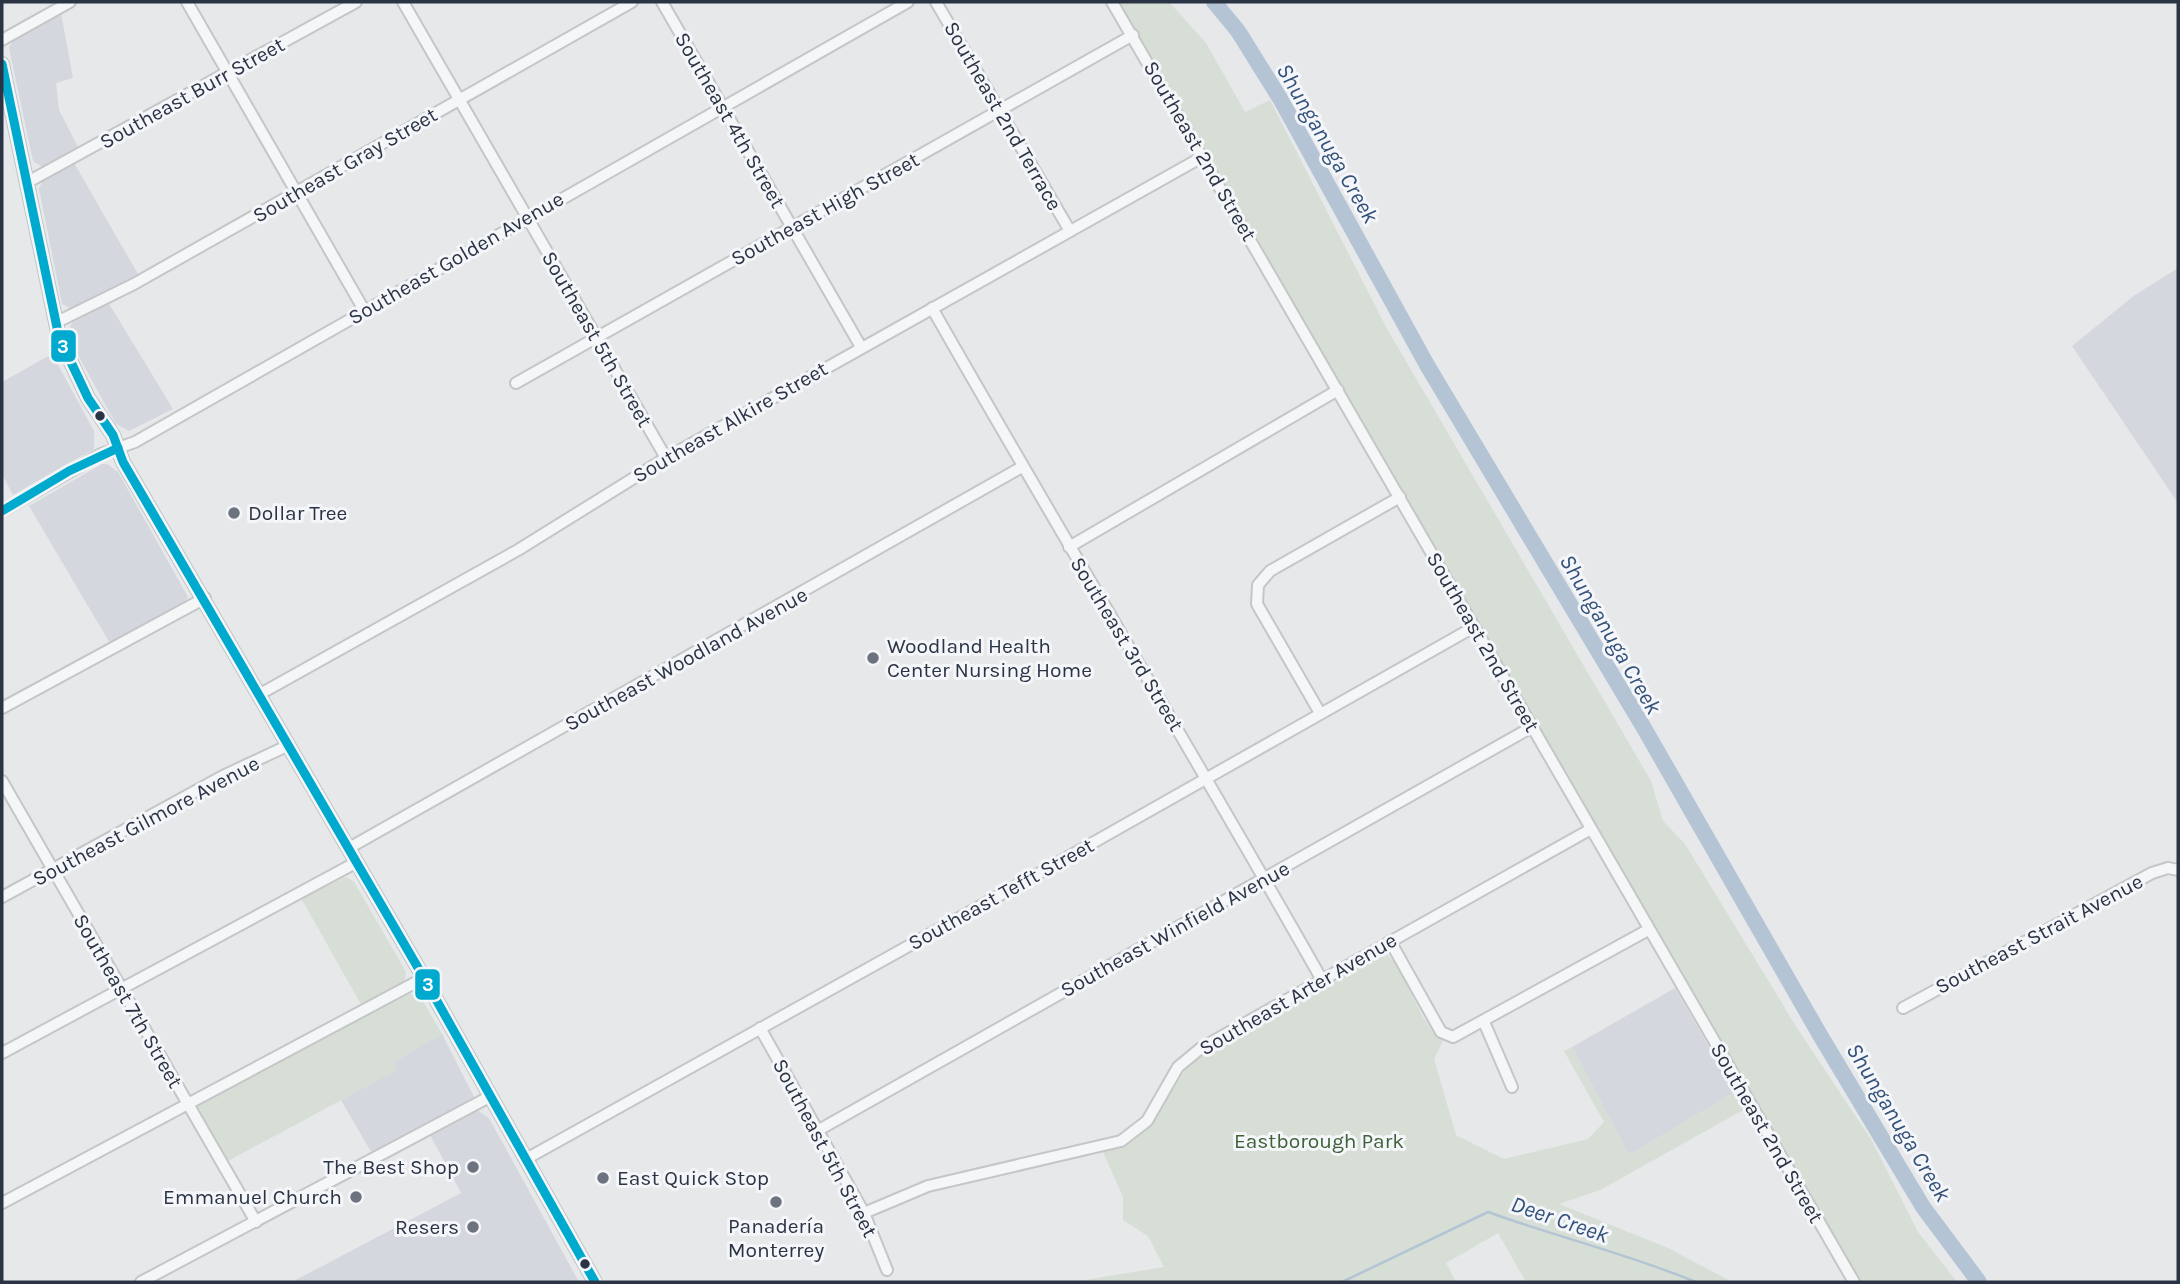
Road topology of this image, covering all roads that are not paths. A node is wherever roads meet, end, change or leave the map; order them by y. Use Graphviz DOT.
graph roads {
  1 [pos="70,2"];
  2 [pos="187,2"];
  3 [pos="356,2"];
  4 [pos="403,2"];
  5 [pos="632,2"];
  6 [pos="662,2"];
  7 [pos="908,2"];
  8 [pos="936,2"];
  9 [pos="1112,2"];
  10 [pos="1133,35"];
  11 [pos="2,40"];
  12 [pos="2,64"];
  13 [pos="229,73"];
  14 [pos="459,100"];
  15 [pos="722,106"];
  16 [pos="999,110"];
  17 [pos="7,111"];
  18 [pos="1204,156"];
  19 [pos="26,183"];
  20 [pos="296,192"];
  21 [pos="527,217"];
  22 [pos="792,227"];
  23 [pos="1070,231"];
  24 [pos="932,308"];
  25 [pos="365,310"];
  26 [pos="55,323"];
  27 [pos="596,337"];
  28 [pos="861,347"];
  29 [pos="516,383"];
  30 [pos="1338,390"];
  31 [pos="118,449"];
  32 [pos="666,458"];
  33 [pos="1023,467"];
  34 [pos="1400,497"];
  35 [pos="2,511"];
  36 [pos="1069,547"];
  37 [pos="205,598"];
  38 [pos="1474,626"];
  39 [pos="260,694"];
  40 [pos="2,708"];
  41 [pos="1320,713"];
  42 [pos="1532,727"];
  43 [pos="289,745"];
  44 [pos="1207,778"];
  45 [pos="2,780"];
  46 [pos="1591,829"];
  47 [pos="349,848"];
  48 [pos="357,862"];
  49 [pos="53,870"];
  50 [pos="2177,870"];
  51 [pos="1265,879"];
  52 [pos="2,897"];
  53 [pos="1648,930"];
  54 [pos="1390,942"];
  55 [pos="424,978"];
  56 [pos="1322,979"];
  57 [pos="121,989"];
  58 [pos="1903,1007"];
  59 [pos="1484,1022"];
  60 [pos="760,1028"];
  61 [pos="2,1053"];
  62 [pos="1512,1087"];
  63 [pos="492,1096"];
  64 [pos="188,1105"];
  65 [pos="817,1131"];
  66 [pos="526,1159"];
  67 [pos="2,1203"];
  68 [pos="864,1213"];
  69 [pos="256,1222"];
  70 [pos="580,1256"];
  71 [pos="887,1270"];
  72 [pos="141,1282"];
  73 [pos="586,1282"];
  74 [pos="595,1282"];
  75 [pos="1854,1282"];
  1 -- 11 [label="street"];
  2 -- 13 [label="street"];
  3 -- 13 [label="street, Southeast Burr Street"];
  4 -- 14 [label="street, Southeast 5th Street"];
  5 -- 14 [label="street, Southeast Gray Street"];
  6 -- 15 [label="street, Southeast 4th Street"];
  7 -- 15 [label="street, Southeast Golden Avenue"];
  8 -- 16 [label="street, Southeast 2nd Terrace"];
  9 -- 10 [label="street, Southeast 2nd Street"];
  10 -- 16 [label="street, Southeast High Street"];
  10 -- 18 [label="street, Southeast 2nd Street"];
  12 -- 17 [label="main road"];
  13 -- 19 [label="street, Southeast Burr Street"];
  13 -- 20 [label="street"];
  14 -- 20 [label="street, Southeast Gray Street"];
  14 -- 21 [label="street, Southeast 5th Street"];
  15 -- 21 [label="street, Southeast Golden Avenue"];
  15 -- 22 [label="street, Southeast 4th Street"];
  16 -- 22 [label="street, Southeast High Street"];
  16 -- 23 [label="street, Southeast 2nd Terrace"];
  17 -- 19 [label="main road"];
  18 -- 23 [label="street, Southeast Alkire Street"];
  18 -- 30 [label="street, Southeast 2nd Street"];
  19 -- 26 [label="main road"];
  20 -- 25 [label="street"];
  20 -- 26 [label="street, Southeast Gray Street"];
  21 -- 25 [label="street, Southeast Golden Avenue"];
  21 -- 27 [label="street, Southeast 5th Street"];
  22 -- 27 [label="street, Southeast High Street"];
  22 -- 28 [label="street, Southeast 4th Street"];
  23 -- 24 [label="street, Southeast Alkire Street"];
  24 -- 28 [label="street, Southeast Alkire Street"];
  24 -- 33 [label="street, Southeast 3rd Street"];
  25 -- 31 [label="street, Southeast Golden Avenue"];
  26 -- 31 [label="main road"];
  27 -- 29 [label="street, Southeast High Street"];
  27 -- 32 [label="street, Southeast 5th Street"];
  28 -- 32 [label="street, Southeast Alkire Street"];
  30 -- 34 [label="street, Southeast 2nd Street"];
  30 -- 36 [label="street"];
  31 -- 35 [label="street, Southeast Golden Avenue"];
  31 -- 37 [label="main road"];
  32 -- 39 [label="street, Southeast Alkire Street"];
  33 -- 36 [label="street, Southeast 3rd Street"];
  33 -- 47 [label="street, Southeast Woodland Avenue"];
  34 -- 38 [label="street, Southeast 2nd Street"];
  34 -- 41 [label="street"];
  36 -- 44 [label="street, Southeast 3rd Street"];
  37 -- 39 [label="main road"];
  37 -- 40 [label="street"];
  38 -- 41 [label="street, Southeast Tefft Street"];
  38 -- 42 [label="street, Southeast 2nd Street"];
  39 -- 43 [label="main road"];
  41 -- 44 [label="street, Southeast Tefft Street"];
  42 -- 46 [label="street, Southeast 2nd Street"];
  42 -- 51 [label="street, Southeast Winfield Avenue"];
  43 -- 47 [label="main road"];
  43 -- 49 [label="street, Southeast Gilmore Avenue"];
  44 -- 51 [label="street, Southeast 3rd Street"];
  44 -- 60 [label="street, Southeast Tefft Street"];
  45 -- 49 [label="street, Southeast 7th Street"];
  46 -- 53 [label="street, Southeast 2nd Street"];
  46 -- 54 [label="street, Southeast Arter Avenue"];
  47 -- 48 [label="main road"];
  48 -- 55 [label="main road"];
  48 -- 57 [label="street"];
  49 -- 52 [label="street, Southeast Gilmore Avenue"];
  49 -- 57 [label="street, Southeast 7th Street"];
  50 -- 58 [label="street, Southeast Strait Avenue"];
  51 -- 56 [label="street, Southeast 3rd Street"];
  51 -- 65 [label="street, Southeast Winfield Avenue"];
  53 -- 59 [label="street"];
  53 -- 75 [label="street, Southeast 2nd Street"];
  54 -- 56 [label="street, Southeast Arter Avenue"];
  54 -- 59 [label="street"];
  55 -- 63 [label="main road"];
  55 -- 64 [label="street"];
  56 -- 68 [label="street, Southeast Arter Avenue"];
  57 -- 61 [label="street"];
  57 -- 64 [label="street, Southeast 7th Street"];
  59 -- 62 [label="street"];
  60 -- 65 [label="street, Southeast 5th Street"];
  60 -- 66 [label="street, Southeast Tefft Street"];
  63 -- 66 [label="main road"];
  63 -- 69 [label="street"];
  64 -- 67 [label="street"];
  64 -- 69 [label="street, Southeast 7th Street"];
  65 -- 68 [label="street, Southeast 5th Street"];
  66 -- 70 [label="main road"];
  68 -- 71 [label="street, Southeast 5th Street"];
  69 -- 72 [label="street"];
  70 -- 73 [label="main road"];
  70 -- 74 [label="main road"];
}
